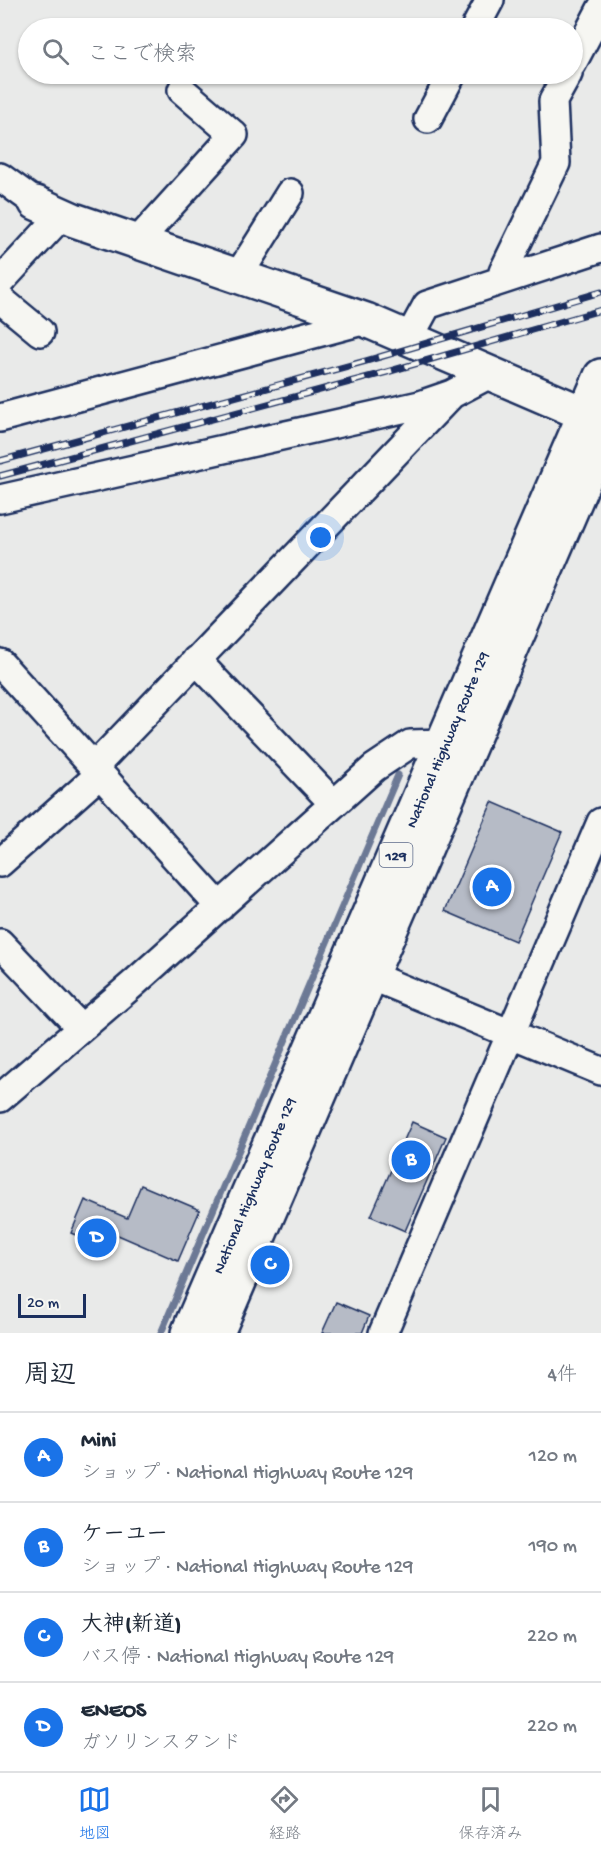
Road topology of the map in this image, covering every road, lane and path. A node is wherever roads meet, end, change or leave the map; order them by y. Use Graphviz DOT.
graph roads {
  1 [pos="601,9"];
  2 [pos="583,44"];
  3 [pos="444,84"];
  4 [pos="562,84"];
  5 [pos="199,95"];
  6 [pos="429,102"];
  7 [pos="0,177"];
  8 [pos="290,193"];
  9 [pos="49,209"];
  10 [pos="137,242"];
  11 [pos="601,248"];
  12 [pos="238,276"];
  13 [pos="503,280"];
  14 [pos="0,282"];
  15 [pos="0,299"];
  16 [pos="366,320"];
  17 [pos="40,332"];
  18 [pos="409,338"];
  19 [pos="488,375"];
  20 [pos="601,376"];
  21 [pos="452,394"];
  22 [pos="0,418"];
  23 [pos="596,425"];
  24 [pos="0,499"];
  25 [pos="196,660"];
  26 [pos="0,663"];
  27 [pos="444,743"];
  28 [pos="97,771"];
  29 [pos="334,804"];
  30 [pos="601,822"];
  31 [pos="0,863"];
  32 [pos="220,907"];
  33 [pos="0,943"];
  34 [pos="371,976"];
  35 [pos="81,1028"];
  36 [pos="511,1034"];
  37 [pos="601,1071"];
  38 [pos="0,1098"];
  39 [pos="189,1333"];
  40 [pos="218,1333"];
  41 [pos="383,1333"];
  1 -- 2 [label="street"];
  3 -- 6 [label="street"];
  4 -- 13 [label="street"];
  5 -- 10 [label="street"];
  7 -- 9 [label="street"];
  8 -- 12 [label="street"];
  9 -- 10 [label="main road"];
  9 -- 14 [label="street"];
  10 -- 12 [label="main road"];
  11 -- 13 [label="street"];
  12 -- 16 [label="main road"];
  13 -- 18 [label="street"];
  15 -- 17 [label="street"];
  16 -- 18 [label="main road"];
  16 -- 22 [label="street"];
  18 -- 19 [label="main road"];
  19 -- 21 [label="street"];
  19 -- 23 [label="main road"];
  20 -- 23 [label="main road, National Highway Route 129 / 129"];
  21 -- 24 [label="street"];
  21 -- 25 [label="street"];
  23 -- 27 [label="main road, National Highway Route 129 / 129"];
  23 -- 34 [label="main road, National Highway Route 129 / 129"];
  25 -- 28 [label="street"];
  25 -- 29 [label="street"];
  26 -- 28 [label="street"];
  27 -- 29 [label="street"];
  27 -- 39 [label="main road, National Highway Route 129 / 129"];
  28 -- 31 [label="street"];
  28 -- 32 [label="street"];
  29 -- 32 [label="street"];
  30 -- 36 [label="street"];
  32 -- 35 [label="street"];
  33 -- 35 [label="street"];
  34 -- 36 [label="street"];
  34 -- 40 [label="main road, National Highway Route 129 / 129"];
  35 -- 38 [label="street"];
  36 -- 37 [label="street"];
  36 -- 41 [label="street"];
}
